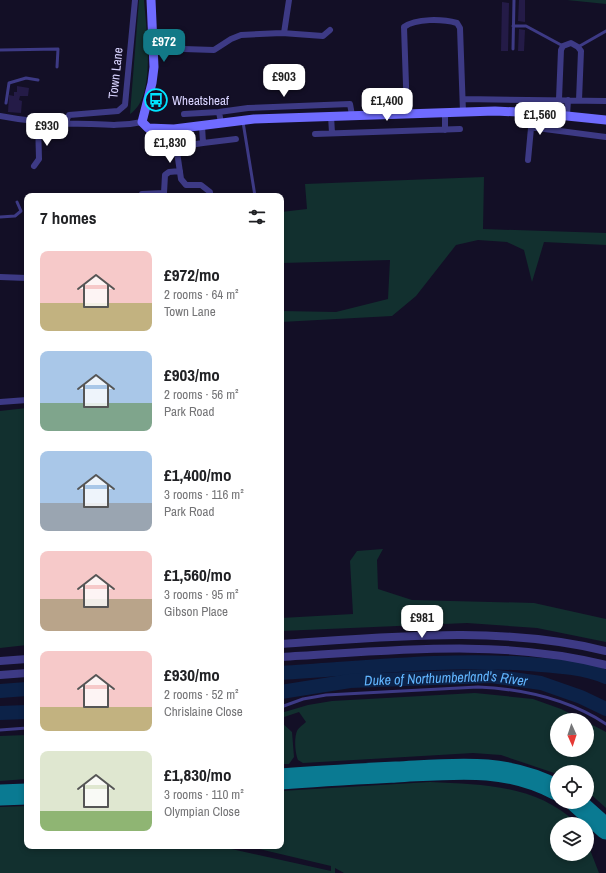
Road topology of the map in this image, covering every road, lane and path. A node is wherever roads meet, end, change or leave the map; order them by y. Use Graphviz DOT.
graph roads {
  1 [pos="135,0"];
  2 [pos="151,0"];
  3 [pos="289,0"];
  4 [pos="514,0"];
  5 [pos="514,26"];
  6 [pos="330,30"];
  7 [pos="606,32"];
  8 [pos="284,33"];
  9 [pos="563,46"];
  10 [pos="578,47"];
  11 [pos="153,48"];
  12 [pos="513,49"];
  13 [pos="0,50"];
  14 [pos="57,67"];
  15 [pos="38,80"];
  16 [pos="463,99"];
  17 [pos="559,100"];
  18 [pos="568,100"];
  19 [pos="579,100"];
  20 [pos="606,101"];
  21 [pos="6,103"];
  22 [pos="219,112"];
  23 [pos="445,112"];
  24 [pos="463,112"];
  25 [pos="538,113"];
  26 [pos="184,114"];
  27 [pos="407,114"];
  28 [pos="3,115"];
  29 [pos="352,115"];
  30 [pos="567,115"];
  31 [pos="331,116"];
  32 [pos="243,120"];
  33 [pos="606,120"];
  34 [pos="38,122"];
  35 [pos="142,122"];
  36 [pos="221,123"];
  37 [pos="67,124"];
  38 [pos="202,126"];
  39 [pos="537,128"];
  40 [pos="460,129"];
  41 [pos="445,130"];
  42 [pos="332,133"];
  43 [pos="315,134"];
  44 [pos="606,137"];
  45 [pos="236,139"];
  46 [pos="204,143"];
  47 [pos="528,160"];
  48 [pos="34,166"];
  49 [pos="180,171"];
  50 [pos="164,193"];
  51 [pos="210,193"];
  52 [pos="255,193"];
  53 [pos="17,202"];
  54 [pos="0,217"];
  55 [pos="0,277"];
  56 [pos="24,278"];
  57 [pos="24,400"];
  58 [pos="0,402"];
  59 [pos="284,644"];
  60 [pos="606,651"];
  61 [pos="284,657"];
  62 [pos="24,659"];
  63 [pos="0,661"];
  64 [pos="606,665"];
  65 [pos="24,673"];
  66 [pos="0,674"];
  67 [pos="284,706"];
  68 [pos="606,724"];
  69 [pos="24,728"];
  70 [pos="0,730"];
  1 -- 37 [label="street, Town Lane"];
  2 -- 11 [label="main road"];
  3 -- 8 [label="street"];
  4 -- 5 [label="lane"];
  5 -- 9 [label="lane"];
  5 -- 12 [label="lane"];
  6 -- 8 [label="street"];
  7 -- 10 [label="lane"];
  8 -- 11 [label="street"];
  9 -- 10 [label="street"];
  9 -- 17 [label="street"];
  10 -- 19 [label="street"];
  11 -- 35 [label="main road"];
  13 -- 14 [label="lane"];
  15 -- 21 [label="lane"];
  16 -- 17 [label="street"];
  16 -- 24 [label="street"];
  16 -- 27 [label="street"];
  17 -- 18 [label="street"];
  18 -- 19 [label="street"];
  18 -- 30 [label="street"];
  19 -- 20 [label="street"];
  22 -- 26 [label="street"];
  22 -- 29 [label="street"];
  22 -- 36 [label="street"];
  23 -- 24 [label="main road"];
  23 -- 27 [label="main road"];
  23 -- 41 [label="street"];
  24 -- 25 [label="main road"];
  25 -- 30 [label="main road"];
  25 -- 39 [label="street"];
  27 -- 29 [label="main road"];
  28 -- 34 [label="street"];
  29 -- 31 [label="main road"];
  30 -- 33 [label="main road"];
  31 -- 32 [label="main road"];
  31 -- 42 [label="street"];
  32 -- 36 [label="main road"];
  32 -- 52 [label="lane"];
  34 -- 37 [label="street"];
  34 -- 48 [label="street"];
  35 -- 37 [label="street"];
  35 -- 38 [label="main road"];
  36 -- 38 [label="main road"];
  38 -- 46 [label="street"];
  39 -- 44 [label="street"];
  39 -- 47 [label="street"];
  40 -- 41 [label="street"];
  41 -- 42 [label="street"];
  42 -- 43 [label="street"];
  45 -- 46 [label="street"];
  46 -- 49 [label="street"];
  49 -- 50 [label="street"];
  49 -- 51 [label="street"];
  53 -- 54 [label="lane"];
  55 -- 56 [label="street"];
  57 -- 58 [label="street"];
  59 -- 60 [label="street"];
  61 -- 64 [label="street"];
  62 -- 63 [label="street"];
  65 -- 66 [label="street"];
  67 -- 68 [label="lane"];
  69 -- 70 [label="lane"];
}
